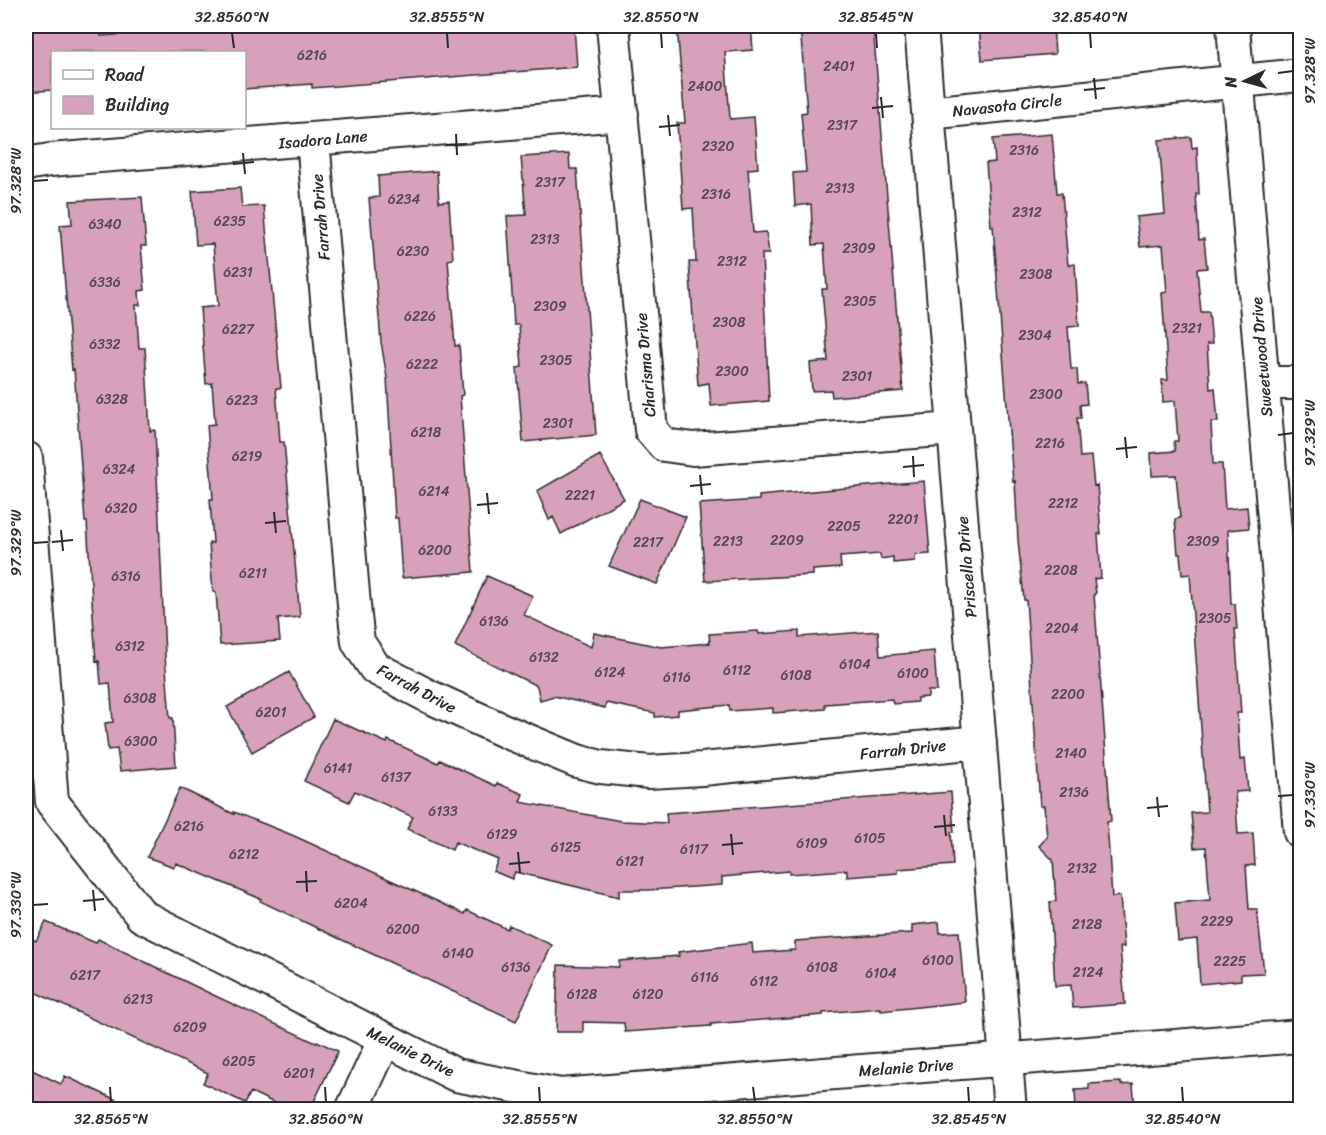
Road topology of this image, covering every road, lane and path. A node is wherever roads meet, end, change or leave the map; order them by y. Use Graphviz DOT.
graph roads {
  1 [pos="613,26"];
  2 [pos="921,26"];
  3 [pos="1233,26"];
  4 [pos="1300,75"];
  5 [pos="1237,81"];
  6 [pos="928,112"];
  7 [pos="621,114"];
  8 [pos="313,140"];
  9 [pos="26,165"];
  10 [pos="1263,383"];
  11 [pos="1300,383"];
  12 [pos="954,429"];
  13 [pos="26,458"];
  14 [pos="1295,709"];
  15 [pos="980,742"];
  16 [pos="1300,832"];
  17 [pos="1300,1036"];
  18 [pos="385,1039"];
  19 [pos="1006,1059"];
  20 [pos="352,1110"];
  21 [pos="1010,1110"];
  1 -- 7 [label="street, Charisma Drive"];
  2 -- 6 [label="street, Priscella Drive"];
  3 -- 5 [label="street, Sweetwood Drive"];
  4 -- 5 [label="street, Navasota Circle"];
  5 -- 6 [label="street, Navasota Circle"];
  5 -- 10 [label="street, Sweetwood Drive"];
  6 -- 12 [label="street, Priscella Drive"];
  7 -- 8 [label="street, Isadora Lane"];
  7 -- 12 [label="street, Charisma Drive"];
  8 -- 9 [label="street, Isadora Lane"];
  8 -- 15 [label="street, Farrah Drive"];
  10 -- 11 [label="street"];
  10 -- 14 [label="street, Sweetwood Drive"];
  12 -- 15 [label="street, Priscella Drive"];
  13 -- 18 [label="street, Melanie Drive"];
  14 -- 16 [label="street, Sweetwood Drive"];
  15 -- 19 [label="street, Priscella Drive"];
  17 -- 19 [label="street, Melanie Drive"];
  18 -- 19 [label="street, Melanie Drive"];
  18 -- 20 [label="street"];
  19 -- 21 [label="street, Priscella Drive"];
}
